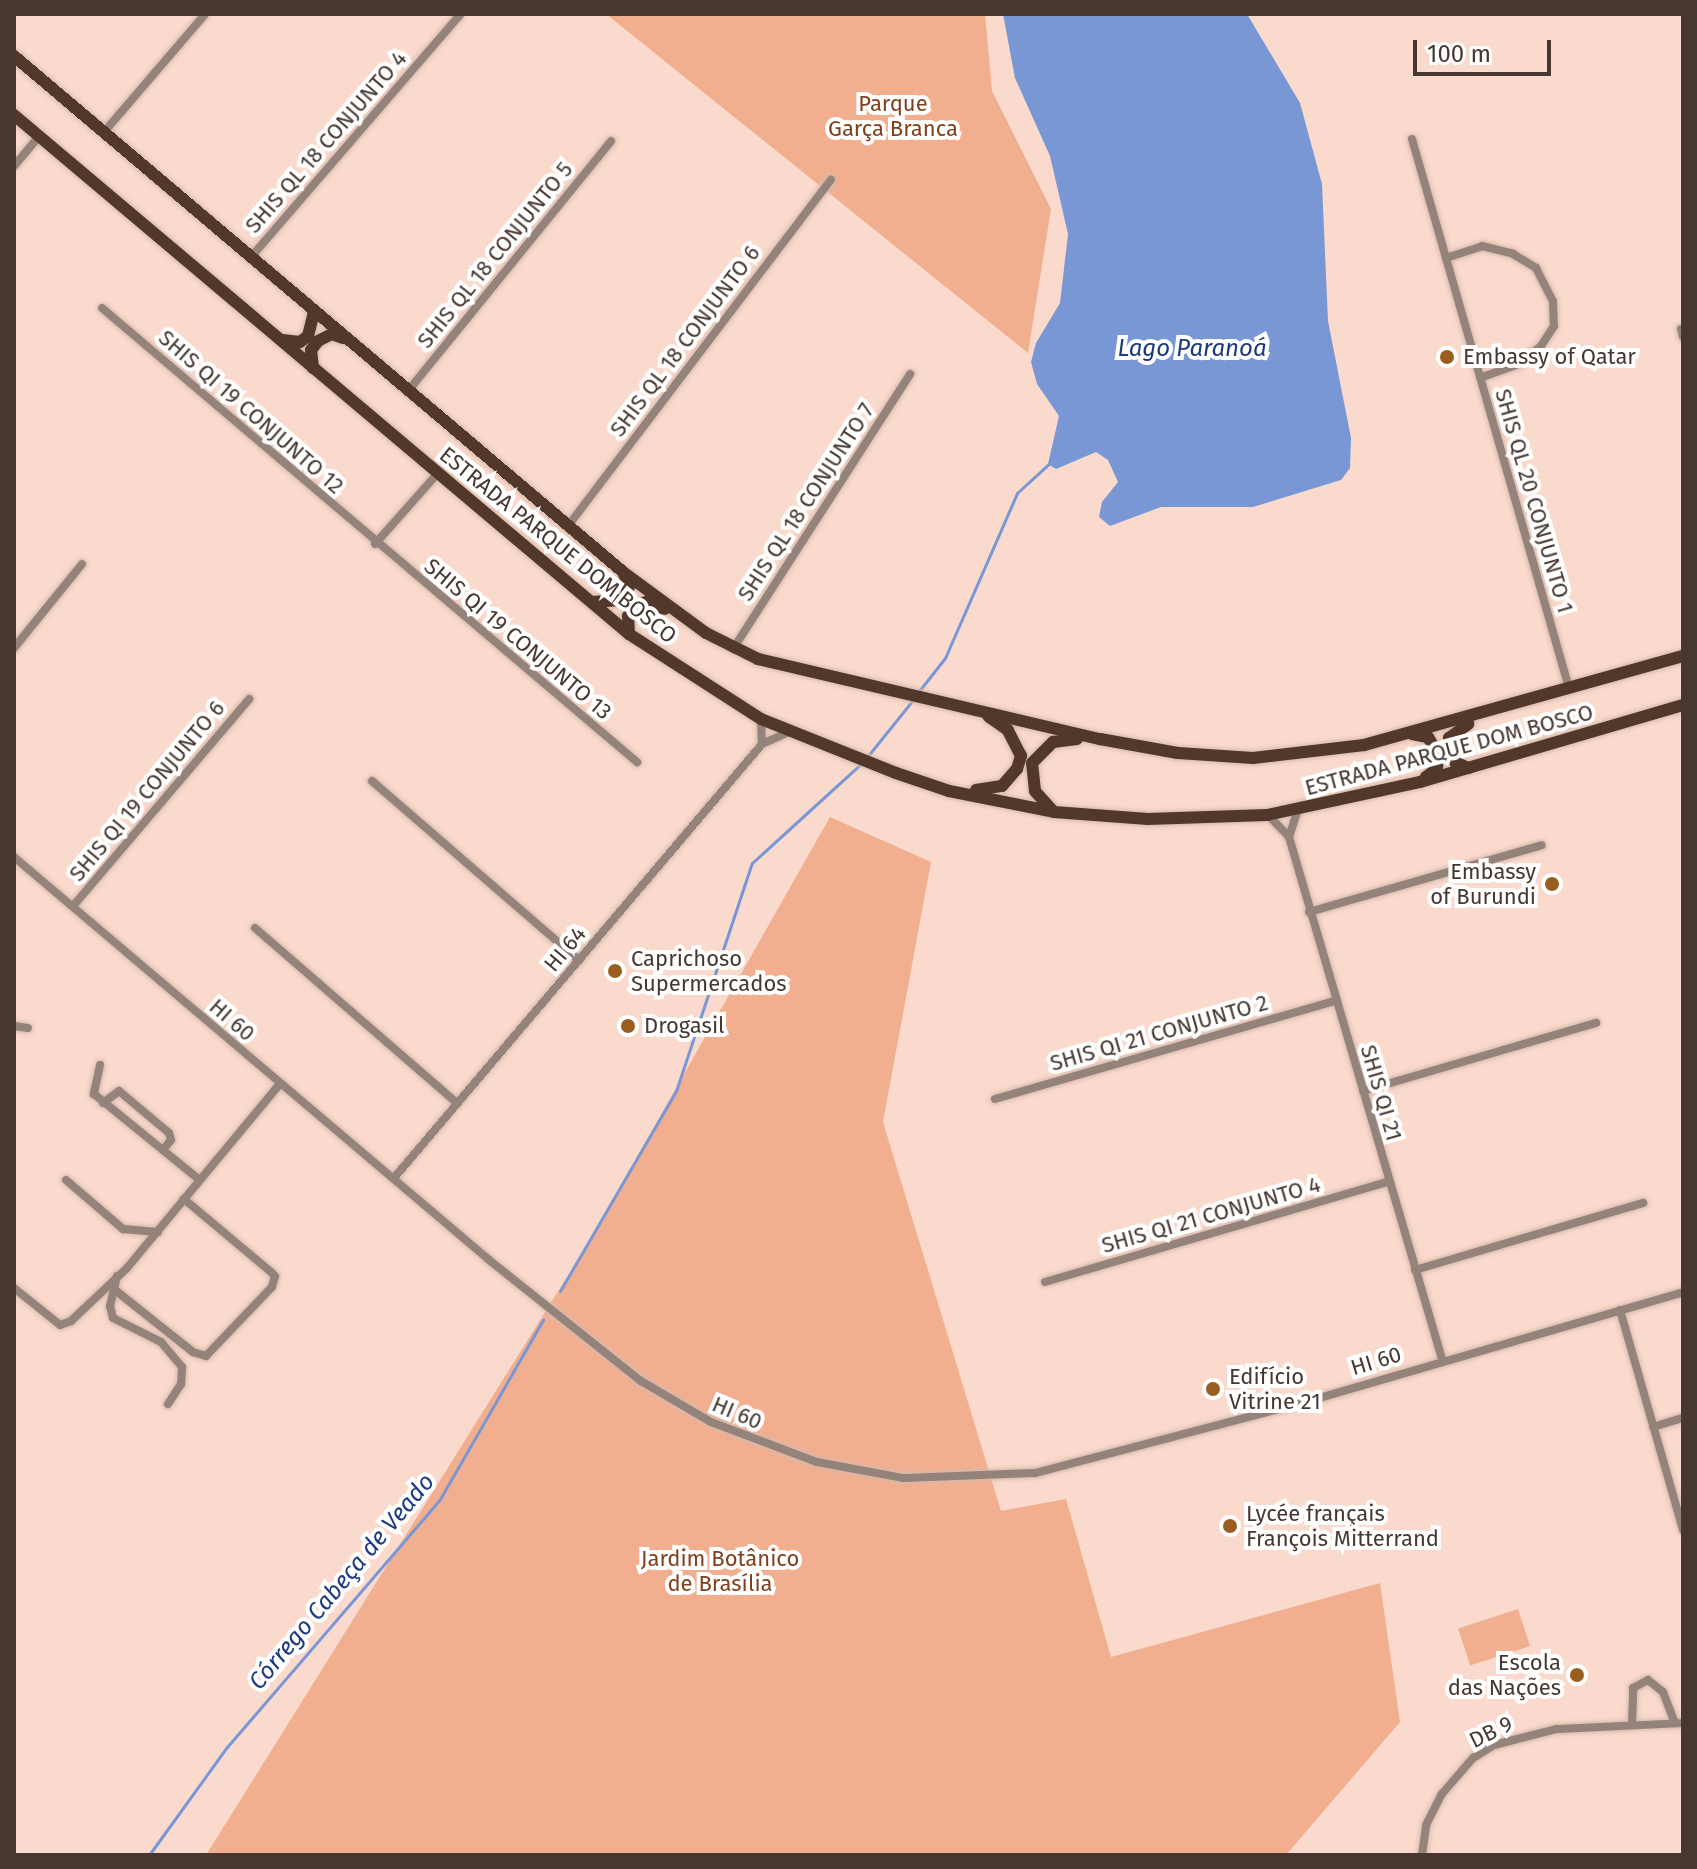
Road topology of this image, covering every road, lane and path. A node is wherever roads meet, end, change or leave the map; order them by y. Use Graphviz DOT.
graph roads {
  1 [pos="205,14"];
  2 [pos="460,15"];
  3 [pos="14,56"];
  4 [pos="14,115"];
  5 [pos="104,132"];
  6 [pos="39,136"];
  7 [pos="1412,139"];
  8 [pos="611,141"];
  9 [pos="14,166"];
  10 [pos="831,179"];
  11 [pos="251,257"];
  12 [pos="1446,258"];
  13 [pos="102,308"];
  14 [pos="314,312"];
  15 [pos="279,339"];
  16 [pos="346,339"];
  17 [pos="313,369"];
  18 [pos="910,374"];
  19 [pos="1480,378"];
  20 [pos="408,391"];
  21 [pos="438,473"];
  22 [pos="568,526"];
  23 [pos="375,544"];
  24 [pos="82,564"];
  25 [pos="623,572"];
  26 [pos="589,601"];
  27 [pos="686,618"];
  28 [pos="629,634"];
  29 [pos="14,648"];
  30 [pos="733,649"];
  31 [pos="1683,656"];
  32 [pos="1569,688"];
  33 [pos="249,699"];
  34 [pos="1683,705"];
  35 [pos="981,712"];
  36 [pos="1488,712"];
  37 [pos="761,719"];
  38 [pos="789,732"];
  39 [pos="1410,733"];
  40 [pos="1100,739"];
  41 [pos="762,744"];
  42 [pos="637,762"];
  43 [pos="1470,769"];
  44 [pos="372,781"];
  45 [pos="1420,782"];
  46 [pos="949,791"];
  47 [pos="1054,812"];
  48 [pos="1297,812"];
  49 [pos="1267,815"];
  50 [pos="1289,837"];
  51 [pos="1542,845"];
  52 [pos="15,858"];
  53 [pos="73,906"];
  54 [pos="1309,912"];
  55 [pos="255,928"];
  56 [pos="579,960"];
  57 [pos="1334,1001"];
  58 [pos="1596,1023"];
  59 [pos="14,1026"];
  60 [pos="28,1028"];
  61 [pos="100,1065"];
  62 [pos="280,1084"];
  63 [pos="1363,1091"];
  64 [pos="995,1099"];
  65 [pos="456,1102"];
  66 [pos="103,1103"];
  67 [pos="140,1108"];
  68 [pos="128,1123"];
  69 [pos="163,1150"];
  70 [pos="394,1178"];
  71 [pos="66,1180"];
  72 [pos="200,1180"];
  73 [pos="1387,1182"];
  74 [pos="184,1199"];
  75 [pos="1643,1203"];
  76 [pos="158,1232"];
  77 [pos="1415,1270"];
  78 [pos="117,1276"];
  79 [pos="1045,1282"];
  80 [pos="14,1288"];
  81 [pos="115,1290"];
  82 [pos="1683,1292"];
  83 [pos="1620,1310"];
  84 [pos="1442,1359"];
  85 [pos="168,1404"];
  86 [pos="1683,1418"];
  87 [pos="1653,1427"];
  88 [pos="1683,1530"];
  89 [pos="1679,1723"];
  90 [pos="1632,1725"];
  91 [pos="1422,1855"];
  1 -- 5 [label="street"];
  2 -- 11 [label="street, SHIS QL 18 CONJUNTO 4"];
  3 -- 5 [label="main road, ESTRADA PARQUE DOM BOSCO"];
  4 -- 6 [label="main road, ESTRADA PARQUE DOM BOSCO"];
  5 -- 11 [label="main road, ESTRADA PARQUE DOM BOSCO"];
  6 -- 9 [label="street"];
  6 -- 15 [label="main road, ESTRADA PARQUE DOM BOSCO"];
  7 -- 12 [label="street, SHIS QL 20 CONJUNTO 1"];
  8 -- 20 [label="street, SHIS QL 18 CONJUNTO 5"];
  10 -- 22 [label="street, SHIS QL 18 CONJUNTO 6"];
  11 -- 14 [label="main road, ESTRADA PARQUE DOM BOSCO"];
  12 -- 19 [label="street, SHIS QL 20 CONJUNTO 1"];
  12 -- 19 [label="street"];
  13 -- 23 [label="street, SHIS QI 19 CONJUNTO 12"];
  14 -- 15 [label="main road"];
  14 -- 16 [label="main road, ESTRADA PARQUE DOM BOSCO"];
  15 -- 17 [label="main road, ESTRADA PARQUE DOM BOSCO"];
  16 -- 17 [label="main road"];
  16 -- 20 [label="main road, ESTRADA PARQUE DOM BOSCO"];
  17 -- 21 [label="main road, ESTRADA PARQUE DOM BOSCO"];
  18 -- 30 [label="street, SHIS QL 18 CONJUNTO 7"];
  19 -- 32 [label="street, SHIS QL 20 CONJUNTO 1"];
  20 -- 22 [label="main road, ESTRADA PARQUE DOM BOSCO"];
  21 -- 23 [label="street"];
  21 -- 26 [label="main road, ESTRADA PARQUE DOM BOSCO"];
  22 -- 25 [label="main road, ESTRADA PARQUE DOM BOSCO"];
  23 -- 42 [label="street, SHIS QI 19 CONJUNTO 13"];
  24 -- 29 [label="street"];
  25 -- 26 [label="main road"];
  25 -- 27 [label="main road, ESTRADA PARQUE DOM BOSCO"];
  26 -- 28 [label="main road, ESTRADA PARQUE DOM BOSCO"];
  27 -- 28 [label="main road"];
  27 -- 30 [label="main road, ESTRADA PARQUE DOM BOSCO"];
  28 -- 37 [label="main road, ESTRADA PARQUE DOM BOSCO"];
  30 -- 35 [label="main road, ESTRADA PARQUE DOM BOSCO"];
  31 -- 32 [label="main road, ESTRADA PARQUE DOM BOSCO"];
  32 -- 36 [label="main road, ESTRADA PARQUE DOM BOSCO"];
  33 -- 53 [label="street, SHIS QI 19 CONJUNTO 6"];
  34 -- 43 [label="main road, ESTRADA PARQUE DOM BOSCO"];
  35 -- 40 [label="main road, ESTRADA PARQUE DOM BOSCO"];
  35 -- 46 [label="main road"];
  36 -- 39 [label="main road, ESTRADA PARQUE DOM BOSCO"];
  36 -- 43 [label="main road"];
  37 -- 38 [label="main road, ESTRADA PARQUE DOM BOSCO"];
  37 -- 41 [label="street"];
  38 -- 41 [label="street, HI 64"];
  38 -- 46 [label="main road, ESTRADA PARQUE DOM BOSCO"];
  39 -- 40 [label="main road, ESTRADA PARQUE DOM BOSCO"];
  39 -- 45 [label="main road"];
  40 -- 47 [label="main road"];
  41 -- 56 [label="street, HI 64"];
  43 -- 45 [label="main road, ESTRADA PARQUE DOM BOSCO"];
  44 -- 56 [label="street"];
  45 -- 48 [label="main road, ESTRADA PARQUE DOM BOSCO"];
  46 -- 47 [label="main road, ESTRADA PARQUE DOM BOSCO"];
  47 -- 49 [label="main road, ESTRADA PARQUE DOM BOSCO"];
  48 -- 49 [label="main road, ESTRADA PARQUE DOM BOSCO"];
  48 -- 50 [label="street"];
  49 -- 50 [label="street"];
  50 -- 54 [label="street, SHIS QI 21"];
  51 -- 54 [label="street"];
  52 -- 53 [label="street, HI 60"];
  53 -- 62 [label="street, HI 60"];
  54 -- 57 [label="street, SHIS QI 21"];
  55 -- 65 [label="street"];
  56 -- 65 [label="street, HI 64"];
  57 -- 63 [label="street, SHIS QI 21"];
  57 -- 64 [label="street, SHIS QI 21 CONJUNTO 2"];
  58 -- 63 [label="street"];
  59 -- 60 [label="street"];
  61 -- 66 [label="street"];
  62 -- 70 [label="street, HI 60"];
  62 -- 72 [label="street"];
  63 -- 73 [label="street, SHIS QI 21"];
  65 -- 70 [label="street, HI 64"];
  66 -- 67 [label="street"];
  66 -- 68 [label="street"];
  67 -- 68 [label="street"];
  67 -- 69 [label="street"];
  68 -- 69 [label="street"];
  69 -- 72 [label="street"];
  70 -- 84 [label="street, HI 60"];
  71 -- 76 [label="street"];
  72 -- 74 [label="street"];
  73 -- 77 [label="street, SHIS QI 21"];
  73 -- 79 [label="street, SHIS QI 21 CONJUNTO 4"];
  74 -- 76 [label="street"];
  74 -- 81 [label="street"];
  75 -- 77 [label="street"];
  76 -- 78 [label="street"];
  77 -- 84 [label="street, SHIS QI 21"];
  78 -- 80 [label="street"];
  78 -- 81 [label="street"];
  81 -- 85 [label="street"];
  82 -- 83 [label="street, HI 60"];
  83 -- 84 [label="street, HI 60"];
  83 -- 87 [label="street"];
  86 -- 87 [label="street"];
  87 -- 88 [label="street"];
  89 -- 90 [label="street, DB 9"];
  89 -- 90 [label="street"];
  90 -- 91 [label="street, DB 9"];
}
